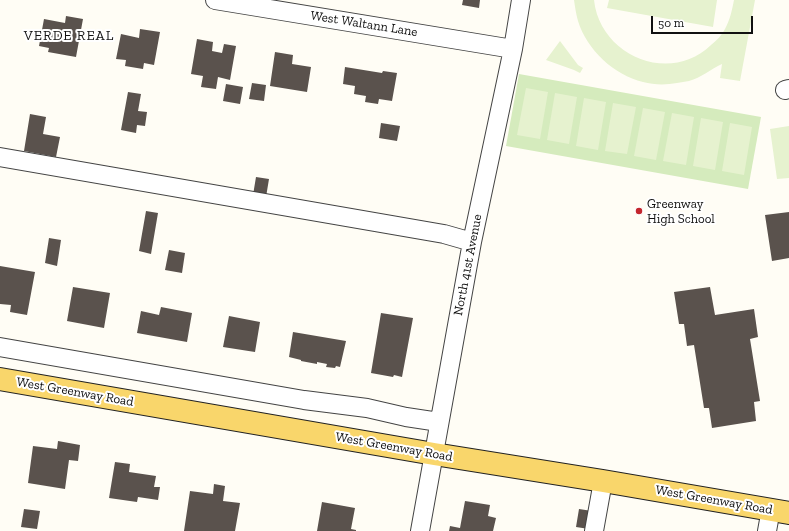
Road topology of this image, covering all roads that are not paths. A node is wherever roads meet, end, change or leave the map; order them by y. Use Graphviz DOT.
graph roads {
  1 [pos="215,0"];
  2 [pos="520,0"];
  3 [pos="513,49"];
  4 [pos="0,157"];
  5 [pos="472,242"];
  6 [pos="0,347"];
  7 [pos="0,380"];
  8 [pos="439,422"];
  9 [pos="434,454"];
  10 [pos="603,481"];
  11 [pos="780,511"];
  12 [pos="420,531"];
  13 [pos="594,531"];
  14 [pos="767,531"];
  1 -- 3 [label="street, West Waltann Lane"];
  2 -- 3 [label="street, North 41st Avenue"];
  3 -- 5 [label="street, North 41st Avenue"];
  4 -- 5 [label="street"];
  5 -- 8 [label="street, North 41st Avenue"];
  6 -- 8 [label="street"];
  7 -- 9 [label="main road, West Greenway Road"];
  8 -- 9 [label="street, North 41st Avenue"];
  9 -- 10 [label="main road, West Greenway Road"];
  9 -- 12 [label="street, North 41st Avenue"];
  10 -- 11 [label="main road, West Greenway Road"];
  10 -- 13 [label="street"];
  11 -- 14 [label="street"];
}
